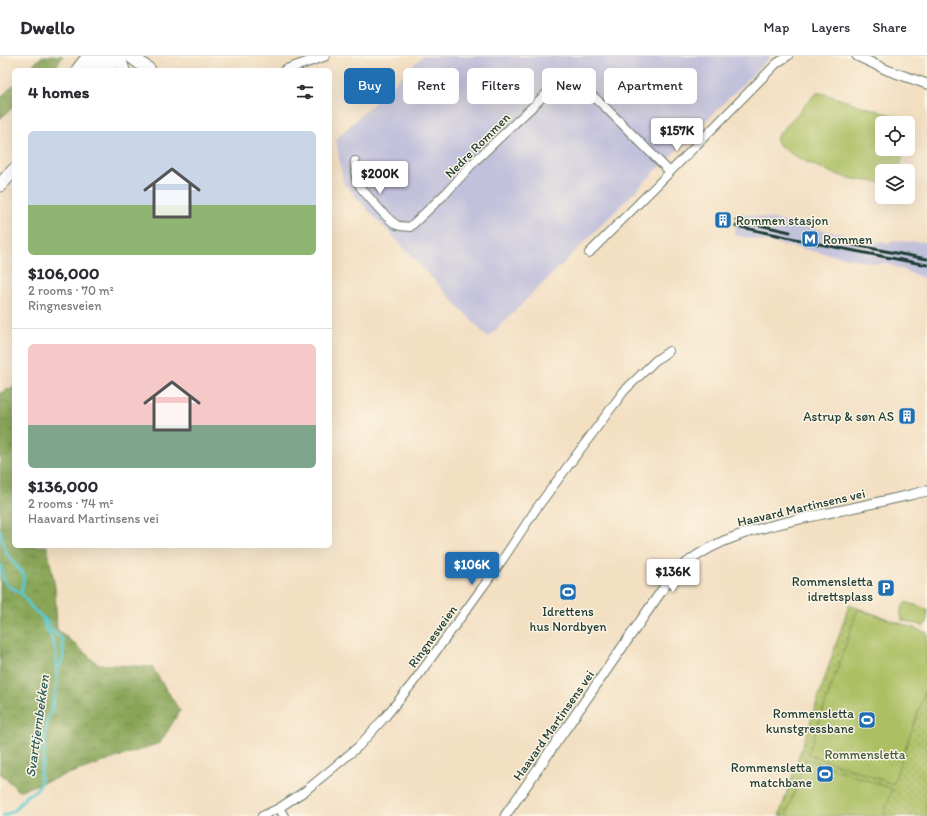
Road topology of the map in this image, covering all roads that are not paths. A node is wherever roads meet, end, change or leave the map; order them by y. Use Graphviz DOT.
graph roads {
  1 [pos="89,56"];
  2 [pos="103,56"];
  3 [pos="117,56"];
  4 [pos="131,56"];
  5 [pos="325,56"];
  6 [pos="788,56"];
  7 [pos="857,56"];
  8 [pos="779,60"];
  9 [pos="80,68"];
  10 [pos="93,68"];
  11 [pos="106,68"];
  12 [pos="122,68"];
  13 [pos="146,68"];
  14 [pos="291,68"];
  15 [pos="927,84"];
  16 [pos="355,160"];
  17 [pos="12,172"];
  18 [pos="670,172"];
  19 [pos="0,185"];
  20 [pos="589,253"];
  21 [pos="669,351"];
  22 [pos="927,491"];
  23 [pos="279,808"];
  24 [pos="262,816"];
  25 [pos="284,816"];
  26 [pos="505,816"];
  1 -- 9 [label="highway"];
  2 -- 10 [label="highway"];
  3 -- 11 [label="highway"];
  3 -- 12 [label="highway"];
  4 -- 13 [label="highway"];
  5 -- 14 [label="street"];
  6 -- 8 [label="street"];
  7 -- 15 [label="street"];
  8 -- 18 [label="street"];
  16 -- 18 [label="street, Nedre Rommen"];
  17 -- 19 [label="highway"];
  18 -- 20 [label="street"];
  21 -- 23 [label="street, Ringnesveien"];
  22 -- 26 [label="street, Haavard Martinsens vei"];
  23 -- 24 [label="street, Ringnesveien"];
  23 -- 25 [label="street"];
}
